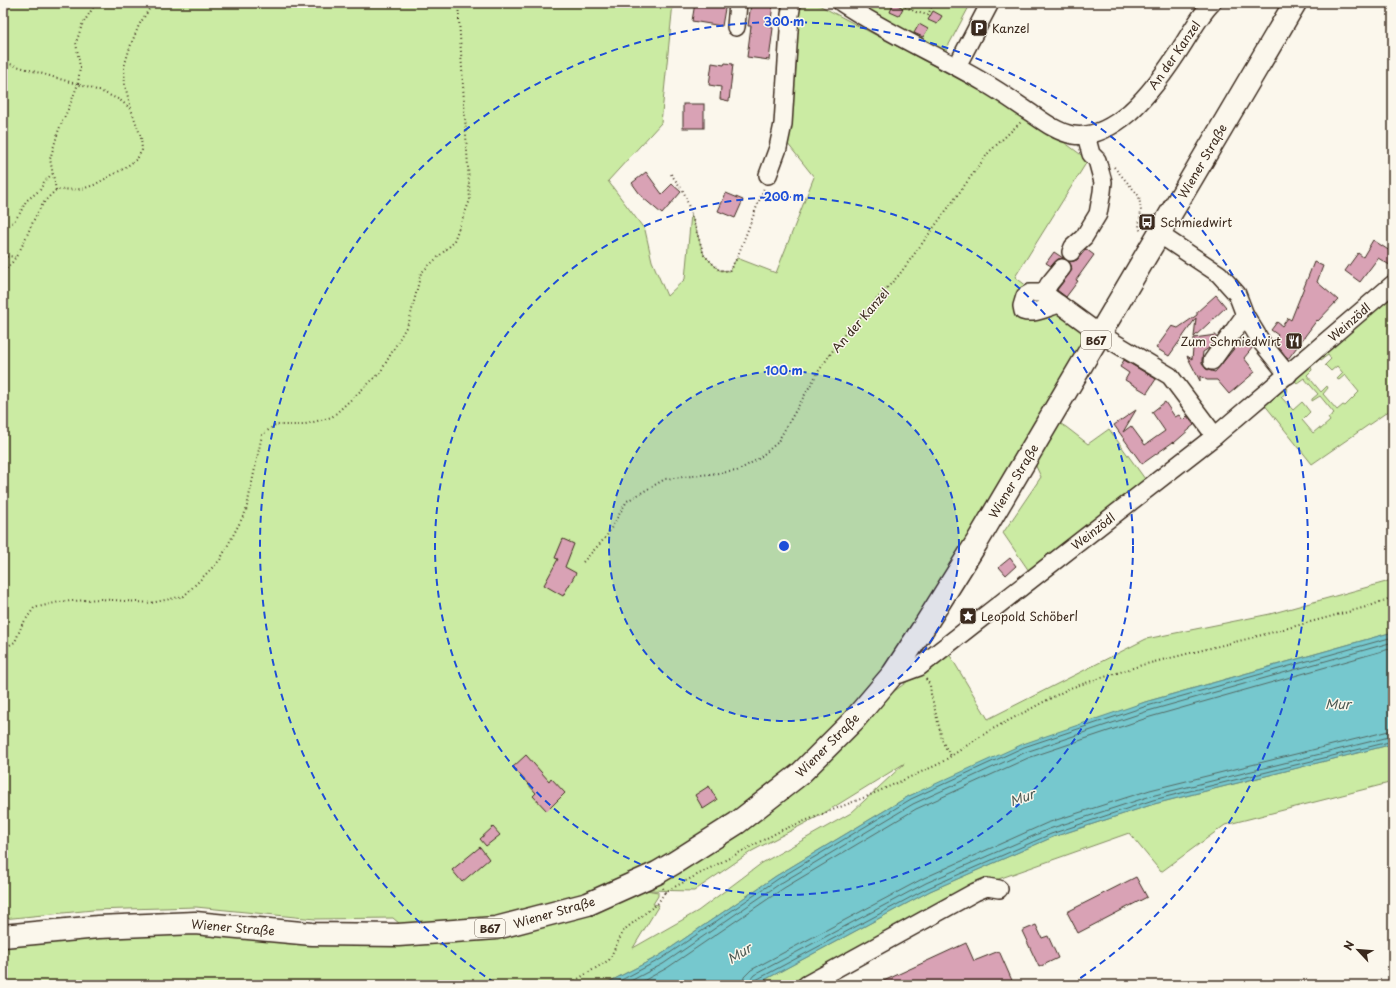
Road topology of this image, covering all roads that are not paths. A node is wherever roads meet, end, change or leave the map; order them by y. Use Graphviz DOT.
graph roads {
  1 [pos="738,3"];
  2 [pos="792,3"];
  3 [pos="842,3"];
  4 [pos="990,3"];
  5 [pos="1212,3"];
  6 [pos="1289,5"];
  7 [pos="736,27"];
  8 [pos="957,66"];
  9 [pos="1086,135"];
  10 [pos="768,175"];
  11 [pos="1151,235"];
  12 [pos="1071,252"];
  13 [pos="1062,268"];
  14 [pos="1393,284"];
  15 [pos="1042,293"];
  16 [pos="1059,304"];
  17 [pos="1245,315"];
  18 [pos="1100,334"];
  19 [pos="1212,361"];
  20 [pos="1288,375"];
  21 [pos="1215,436"];
  22 [pos="893,674"];
  23 [pos="998,889"];
  24 [pos="3,936"];
  25 [pos="806,985"];
  1 -- 7 [label="street"];
  2 -- 10 [label="street"];
  3 -- 8 [label="street, An der Kanzel"];
  4 -- 8 [label="street"];
  5 -- 9 [label="street, An der Kanzel"];
  6 -- 11 [label="main road, Wiener Straße / B67"];
  8 -- 9 [label="street, An der Kanzel"];
  9 -- 12 [label="street"];
  11 -- 17 [label="street"];
  11 -- 18 [label="main road, Wiener Straße / B67"];
  13 -- 15 [label="street"];
  14 -- 20 [label="street, Weinzödl"];
  15 -- 16 [label="street"];
  15 -- 16 [label="street"];
  16 -- 18 [label="street"];
  17 -- 19 [label="street"];
  17 -- 20 [label="street"];
  18 -- 21 [label="street"];
  18 -- 22 [label="main road, Wiener Straße / B67"];
  20 -- 21 [label="street, Weinzödl"];
  21 -- 22 [label="street, Weinzödl"];
  22 -- 24 [label="main road, Wiener Straße / B67"];
  23 -- 25 [label="street"];
}
